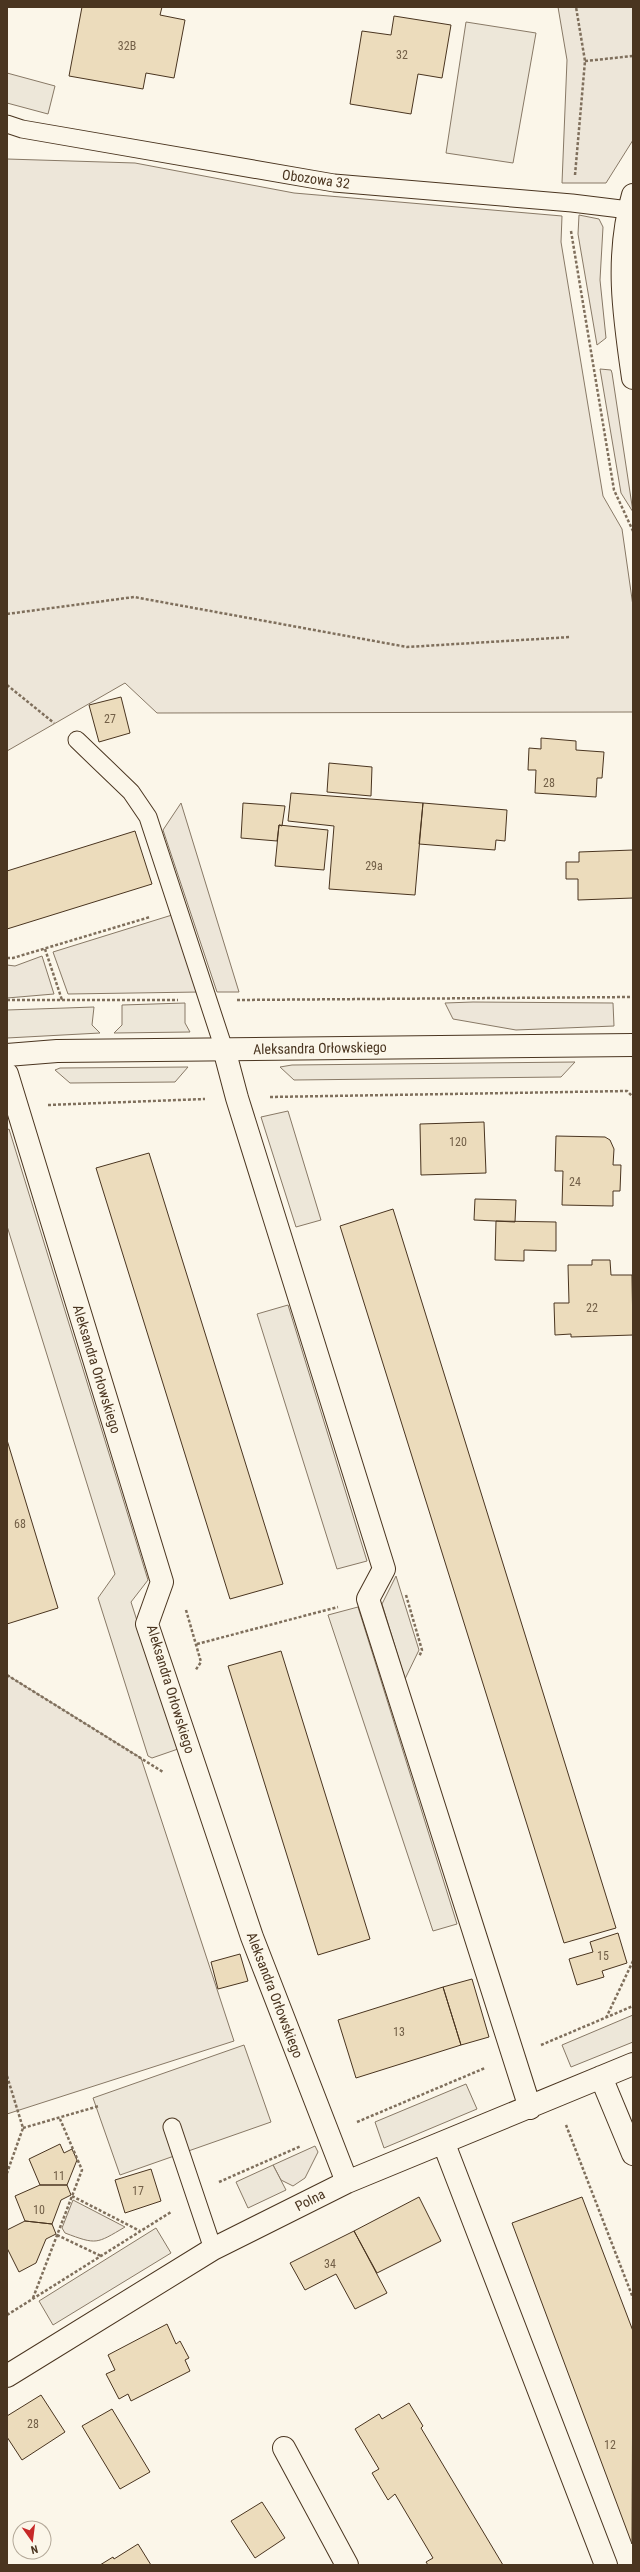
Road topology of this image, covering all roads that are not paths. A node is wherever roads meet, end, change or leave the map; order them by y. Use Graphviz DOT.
graph roads {
  1 [pos="7,124"];
  2 [pos="631,202"];
  3 [pos="633,378"];
  4 [pos="77,740"];
  5 [pos="633,1045"];
  6 [pos="224,1049"];
  7 [pos="7,1055"];
  8 [pos="7,1074"];
  9 [pos="633,2064"];
  10 [pos="601,2077"];
  11 [pos="530,2108"];
  12 [pos="172,2127"];
  13 [pos="444,2144"];
  14 [pos="633,2154"];
  15 [pos="347,2182"];
  16 [pos="213,2249"];
  17 [pos="7,2376"];
  18 [pos="284,2448"];
  19 [pos="605,2564"];
  20 [pos="347,2565"];
  1 -- 2 [label="lane, Obozowa 32"];
  2 -- 3 [label="street"];
  4 -- 6 [label="lane"];
  5 -- 6 [label="street, Aleksandra Orłowskiego"];
  6 -- 7 [label="street, Aleksandra Orłowskiego"];
  6 -- 11 [label="street"];
  8 -- 15 [label="street, Aleksandra Orłowskiego"];
  9 -- 10 [label="street, Polna"];
  10 -- 11 [label="street, Polna"];
  10 -- 14 [label="street"];
  11 -- 13 [label="street, Polna"];
  12 -- 16 [label="lane"];
  13 -- 15 [label="street, Polna"];
  13 -- 19 [label="street"];
  15 -- 16 [label="street, Polna"];
  16 -- 17 [label="street, Polna"];
  18 -- 20 [label="street"];
}
